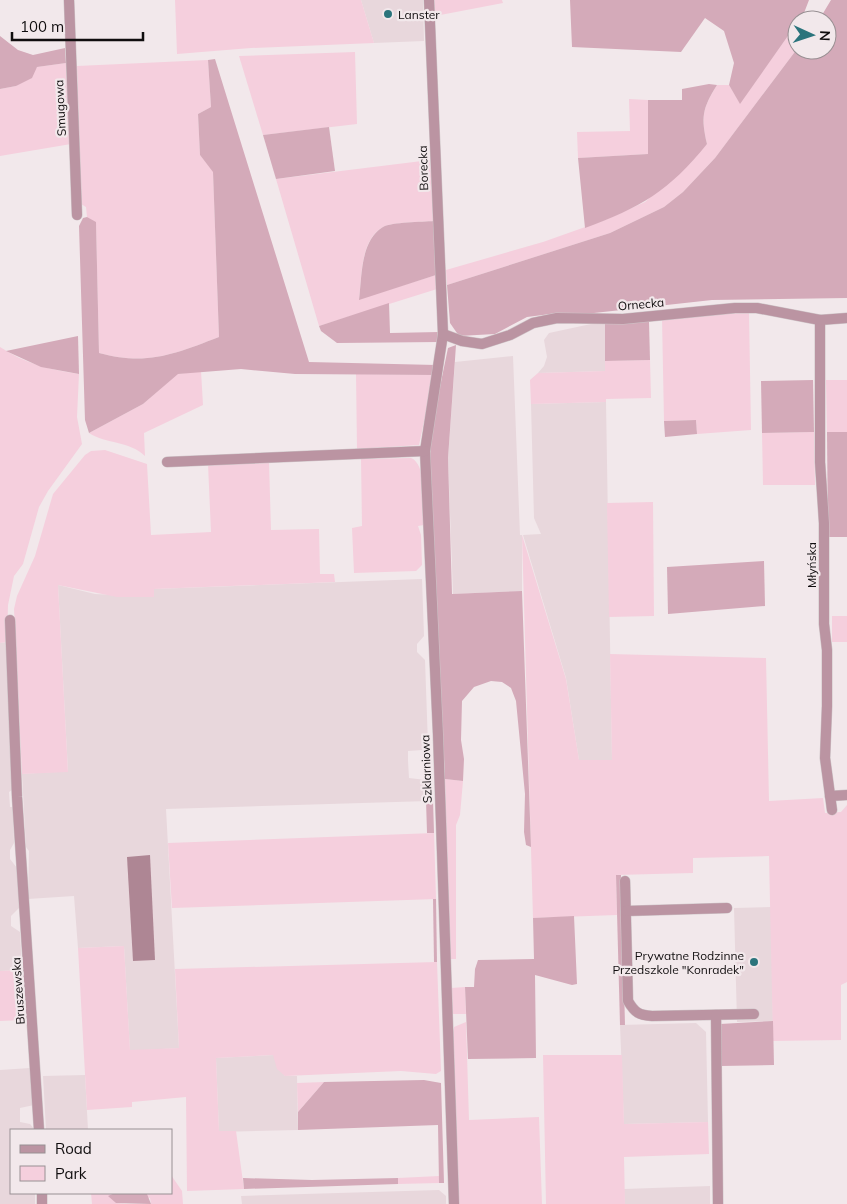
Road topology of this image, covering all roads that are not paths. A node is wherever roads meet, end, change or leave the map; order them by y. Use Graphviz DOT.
graph roads {
  1 [pos="69,0"];
  2 [pos="428,0"];
  3 [pos="77,215"];
  4 [pos="847,318"];
  5 [pos="820,320"];
  6 [pos="444,334"];
  7 [pos="425,451"];
  8 [pos="167,462"];
  9 [pos="10,620"];
  10 [pos="847,795"];
  11 [pos="830,796"];
  12 [pos="832,810"];
  13 [pos="625,881"];
  14 [pos="727,908"];
  15 [pos="626,911"];
  16 [pos="754,1014"];
  17 [pos="716,1016"];
  18 [pos="39,1129"];
  19 [pos="454,1204"];
  20 [pos="718,1204"];
  1 -- 3 [label="street, Smugowa"];
  2 -- 6 [label="street, Borecka"];
  4 -- 5 [label="street, Ornecka"];
  5 -- 6 [label="street, Ornecka"];
  5 -- 11 [label="street, Młyńska"];
  6 -- 7 [label="street, Szklarniowa"];
  7 -- 8 [label="street"];
  7 -- 19 [label="street, Szklarniowa"];
  9 -- 18 [label="street, Bruszewska"];
  10 -- 11 [label="street"];
  11 -- 12 [label="street, Młyńska"];
  13 -- 15 [label="street"];
  14 -- 15 [label="street"];
  15 -- 17 [label="street"];
  16 -- 17 [label="street"];
  17 -- 20 [label="street"];
}
